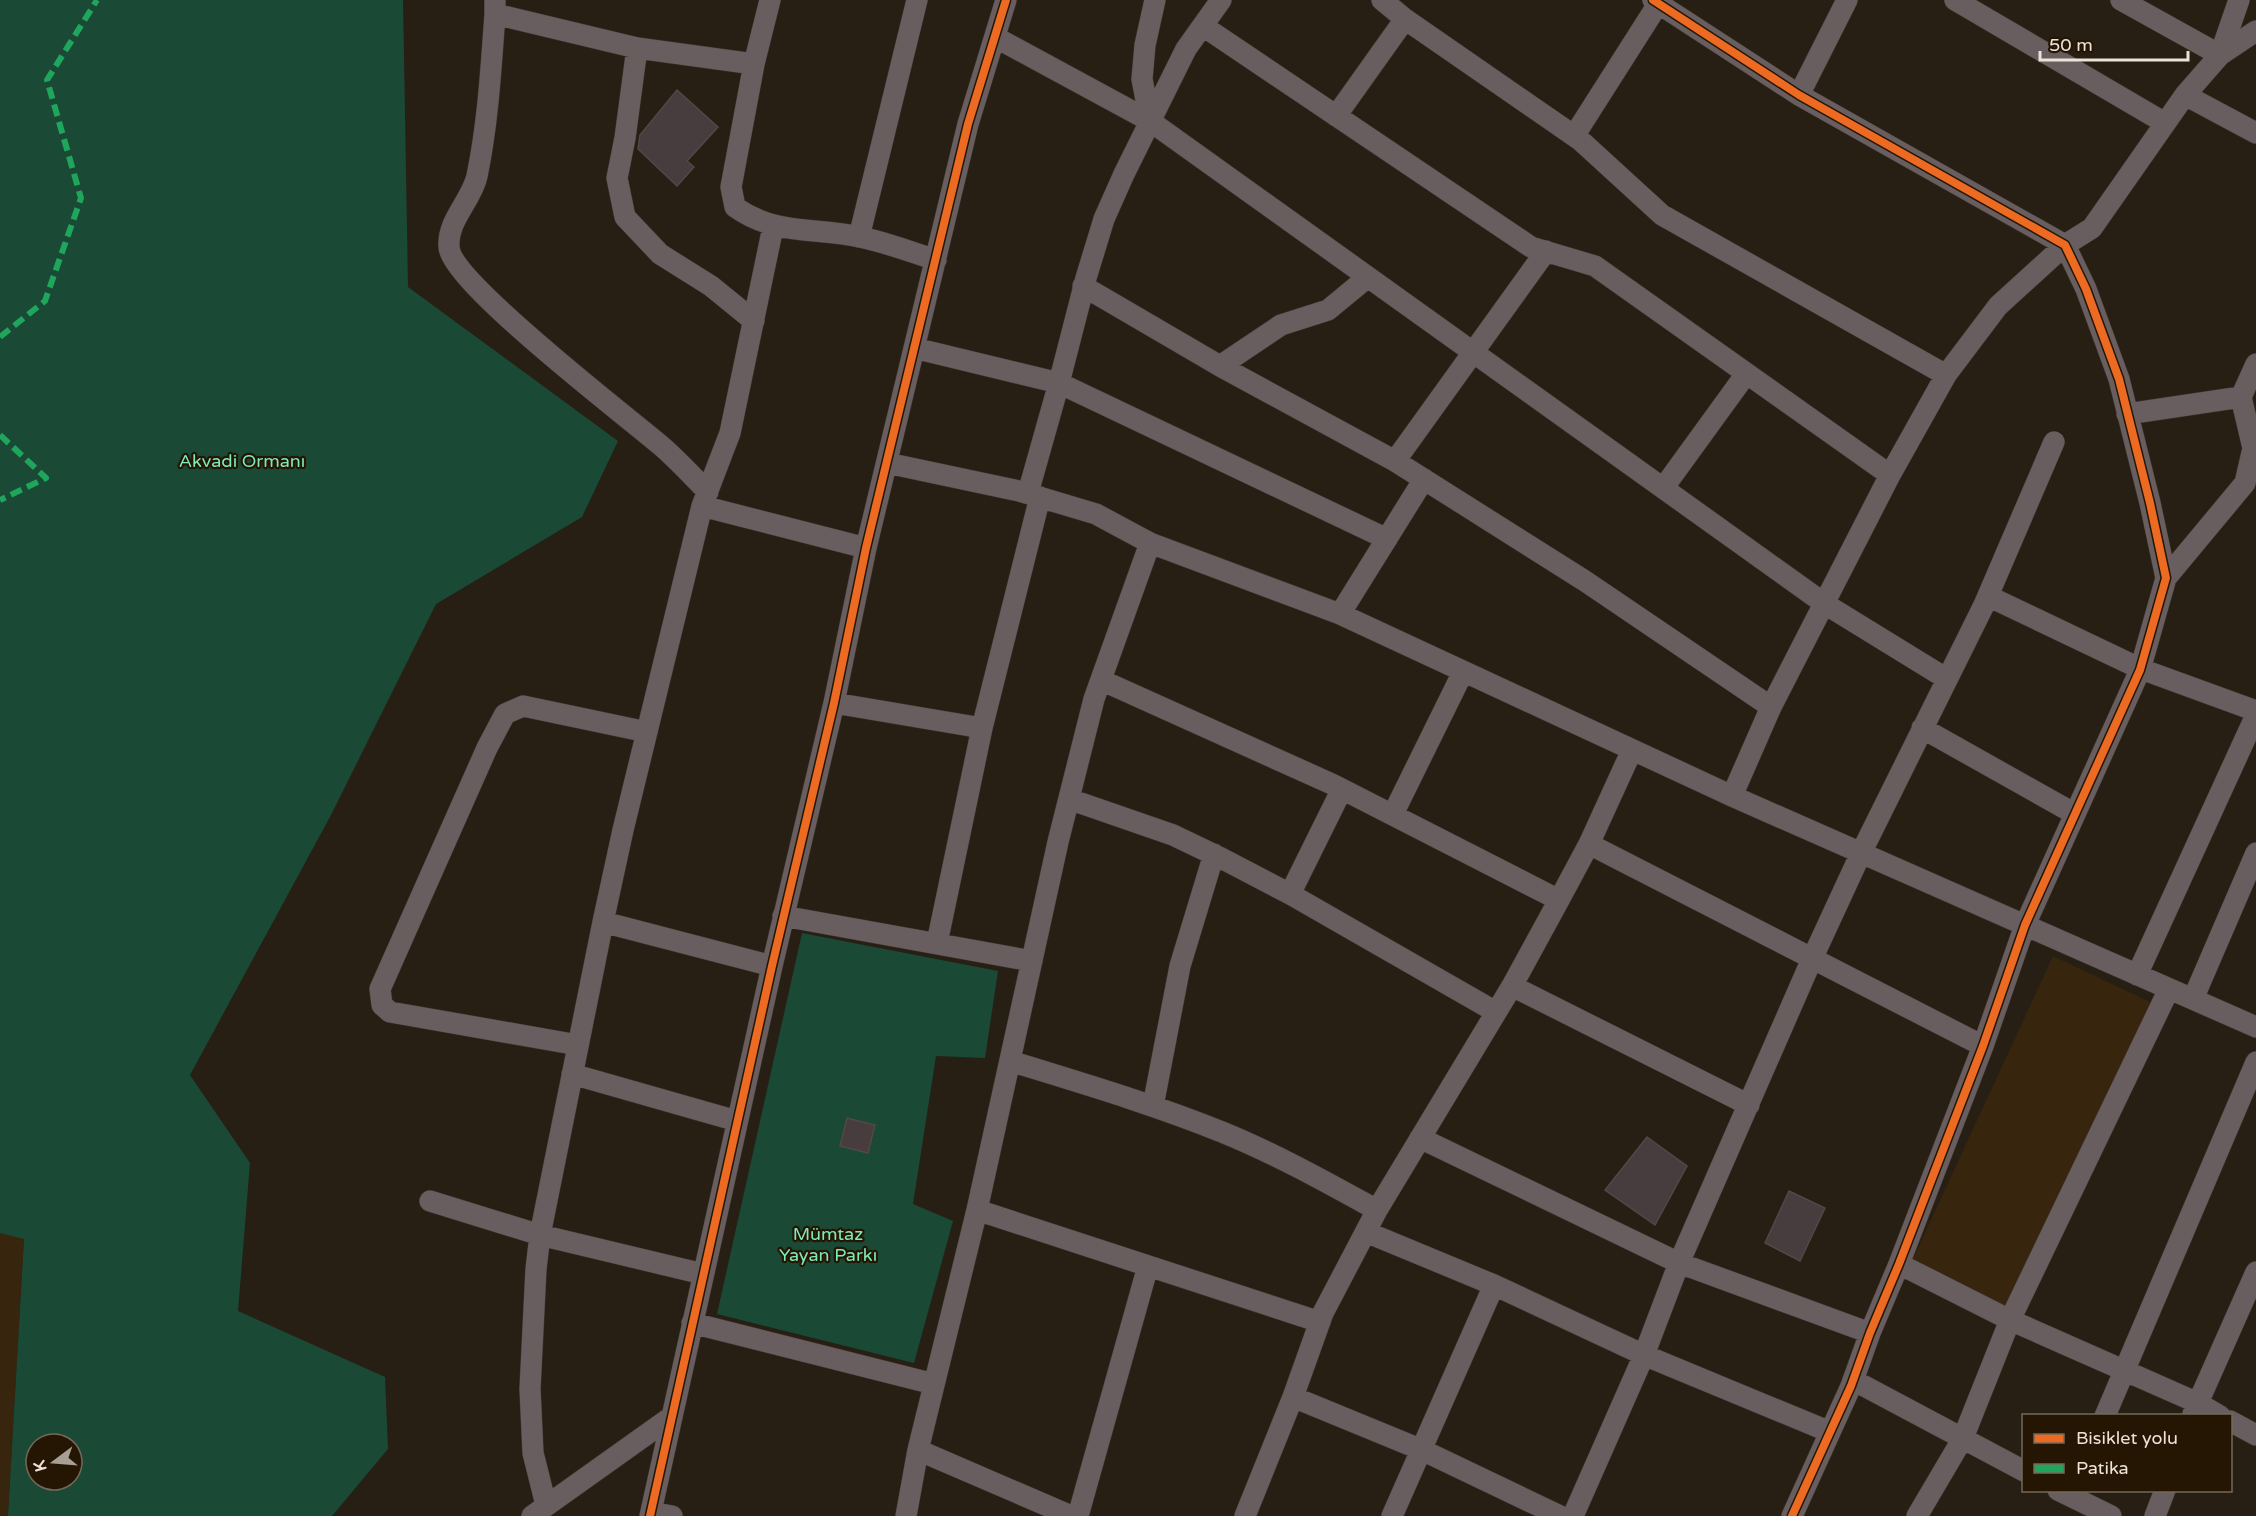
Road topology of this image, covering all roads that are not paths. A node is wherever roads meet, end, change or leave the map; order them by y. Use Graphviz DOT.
graph roads {
  1 [pos="770,0"];
  2 [pos="917,0"];
  3 [pos="1006,0"];
  4 [pos="1155,0"];
  5 [pos="1221,0"];
  6 [pos="1382,0"];
  7 [pos="1847,0"];
  8 [pos="1955,0"];
  9 [pos="2121,0"];
  10 [pos="2239,0"];
  11 [pos="1656,2"];
  12 [pos="495,7"];
  13 [pos="1406,19"];
  14 [pos="1203,26"];
  15 [pos="2256,31"];
  16 [pos="995,37"];
  17 [pos="637,48"];
  18 [pos="2220,55"];
  19 [pos="754,64"];
  20 [pos="1799,95"];
  21 [pos="2185,95"];
  22 [pos="1336,116"];
  23 [pos="1150,121"];
  24 [pos="2165,123"];
  25 [pos="2256,133"];
  26 [pos="1574,136"];
  27 [pos="773,227"];
  28 [pos="859,237"];
  29 [pos="2065,245"];
  30 [pos="1546,251"];
  31 [pos="936,260"];
  32 [pos="1368,277"];
  33 [pos="1083,286"];
  34 [pos="754,321"];
  35 [pos="914,348"];
  36 [pos="1472,352"];
  37 [pos="2256,364"];
  38 [pos="1220,366"];
  39 [pos="1746,374"];
  40 [pos="1946,375"];
  41 [pos="1059,383"];
  42 [pos="2241,397"];
  43 [pos="2127,414"];
  44 [pos="2054,442"];
  45 [pos="1395,461"];
  46 [pos="887,463"];
  47 [pos="1890,475"];
  48 [pos="1424,479"];
  49 [pos="2251,486"];
  50 [pos="1664,487"];
  51 [pos="1034,495"];
  52 [pos="705,499"];
  53 [pos="1387,539"];
  54 [pos="1150,543"];
  55 [pos="866,548"];
  56 [pos="2166,578"];
  57 [pos="1988,596"];
  58 [pos="1825,604"];
  59 [pos="1340,614"];
  60 [pos="2141,669"];
  61 [pos="1463,672"];
  62 [pos="1947,679"];
  63 [pos="1101,680"];
  64 [pos="834,703"];
  65 [pos="1771,707"];
  66 [pos="2256,713"];
  67 [pos="982,728"];
  68 [pos="1922,728"];
  69 [pos="647,732"];
  70 [pos="1632,750"];
  71 [pos="1342,789"];
  72 [pos="1732,796"];
  73 [pos="1068,800"];
  74 [pos="1393,814"];
  75 [pos="2075,814"];
  76 [pos="1589,844"];
  77 [pos="1861,853"];
  78 [pos="2256,853"];
  79 [pos="1214,854"];
  80 [pos="1290,894"];
  81 [pos="1559,900"];
  82 [pos="783,916"];
  83 [pos="603,922"];
  84 [pos="2025,925"];
  85 [pos="937,943"];
  86 [pos="1812,959"];
  87 [pos="1032,961"];
  88 [pos="772,966"];
  89 [pos="2137,975"];
  90 [pos="1512,986"];
  91 [pos="2169,989"];
  92 [pos="2193,999"];
  93 [pos="1496,1012"];
  94 [pos="2256,1027"];
  95 [pos="578,1046"];
  96 [pos="1983,1046"];
  97 [pos="1010,1061"];
  98 [pos="2256,1062"];
  99 [pos="572,1074"];
  100 [pos="1749,1105"];
  101 [pos="1153,1106"];
  102 [pos="737,1121"];
  103 [pos="1420,1138"];
  104 [pos="430,1201"];
  105 [pos="977,1210"];
  106 [pos="1377,1210"];
  107 [pos="1366,1232"];
  108 [pos="540,1235"];
  109 [pos="1679,1263"];
  110 [pos="1899,1264"];
  111 [pos="1148,1266"];
  112 [pos="2256,1272"];
  113 [pos="703,1274"];
  114 [pos="1494,1285"];
  115 [pos="2010,1320"];
  116 [pos="1320,1322"];
  117 [pos="692,1323"];
  118 [pos="1869,1333"];
  119 [pos="1644,1355"];
  120 [pos="2124,1371"];
  121 [pos="1853,1380"];
  122 [pos="934,1384"];
  123 [pos="1293,1397"];
  124 [pos="2195,1409"];
  125 [pos="2106,1414"];
  126 [pos="2213,1414"];
  127 [pos="671,1417"];
  128 [pos="2232,1422"];
  129 [pos="1830,1432"];
  130 [pos="2256,1435"];
  131 [pos="1963,1438"];
  132 [pos="918,1450"];
  133 [pos="1422,1450"];
  134 [pos="2022,1470"];
  135 [pos="2164,1492"];
  136 [pos="2066,1499"];
  137 [pos="539,1510"];
  138 [pos="658,1515"];
  139 [pos="906,1516"];
  140 [pos="1071,1516"];
  141 [pos="1078,1516"];
  142 [pos="1245,1516"];
  143 [pos="1392,1516"];
  144 [pos="1560,1516"];
  145 [pos="1573,1516"];
  146 [pos="1792,1516"];
  147 [pos="1917,1516"];
  148 [pos="2111,1516"];
  149 [pos="2155,1516"];
  1 -- 19 [label="street"];
  2 -- 28 [label="street"];
  3 -- 16 [label="street"];
  4 -- 23 [label="street"];
  5 -- 14 [label="street"];
  6 -- 13 [label="street"];
  7 -- 20 [label="street"];
  8 -- 24 [label="street"];
  9 -- 18 [label="street"];
  10 -- 18 [label="street"];
  11 -- 20 [label="street"];
  11 -- 26 [label="street"];
  12 -- 17 [label="street"];
  12 -- 52 [label="street"];
  13 -- 22 [label="street"];
  13 -- 26 [label="street"];
  14 -- 22 [label="street"];
  14 -- 23 [label="street"];
  15 -- 18 [label="street"];
  16 -- 23 [label="street"];
  16 -- 31 [label="street"];
  17 -- 19 [label="street"];
  17 -- 34 [label="street"];
  18 -- 21 [label="street"];
  19 -- 27 [label="street"];
  20 -- 29 [label="street"];
  21 -- 24 [label="street"];
  21 -- 25 [label="street"];
  22 -- 30 [label="street"];
  23 -- 32 [label="street"];
  23 -- 33 [label="street"];
  24 -- 29 [label="street"];
  26 -- 40 [label="street"];
  27 -- 28 [label="street"];
  27 -- 34 [label="street"];
  28 -- 31 [label="street"];
  29 -- 40 [label="street"];
  29 -- 43 [label="street"];
  30 -- 36 [label="street"];
  30 -- 39 [label="street"];
  31 -- 35 [label="street"];
  32 -- 36 [label="street"];
  32 -- 38 [label="street"];
  33 -- 38 [label="street"];
  33 -- 41 [label="street"];
  34 -- 52 [label="street"];
  35 -- 41 [label="street"];
  35 -- 46 [label="street"];
  36 -- 45 [label="street"];
  36 -- 50 [label="street"];
  37 -- 42 [label="street"];
  38 -- 45 [label="street"];
  39 -- 47 [label="street"];
  39 -- 50 [label="street"];
  40 -- 47 [label="street"];
  41 -- 51 [label="street"];
  41 -- 53 [label="street"];
  42 -- 43 [label="street"];
  42 -- 49 [label="street"];
  43 -- 56 [label="street"];
  44 -- 57 [label="street"];
  45 -- 48 [label="street"];
  46 -- 51 [label="street"];
  46 -- 55 [label="street"];
  47 -- 58 [label="street"];
  48 -- 53 [label="street"];
  48 -- 65 [label="street"];
  49 -- 56 [label="street"];
  50 -- 58 [label="street"];
  51 -- 54 [label="street"];
  51 -- 67 [label="street"];
  52 -- 55 [label="street"];
  52 -- 69 [label="street"];
  53 -- 59 [label="street"];
  54 -- 59 [label="street"];
  54 -- 63 [label="street"];
  55 -- 64 [label="street"];
  56 -- 60 [label="street"];
  57 -- 60 [label="street"];
  57 -- 62 [label="street"];
  58 -- 62 [label="street"];
  58 -- 65 [label="street"];
  59 -- 61 [label="street"];
  60 -- 66 [label="street"];
  60 -- 75 [label="street"];
  61 -- 70 [label="street"];
  61 -- 74 [label="street"];
  62 -- 68 [label="street"];
  63 -- 71 [label="street"];
  63 -- 73 [label="street"];
  64 -- 67 [label="street"];
  64 -- 82 [label="street"];
  65 -- 72 [label="street"];
  66 -- 89 [label="street"];
  67 -- 85 [label="street"];
  68 -- 75 [label="street"];
  68 -- 77 [label="street"];
  69 -- 83 [label="street"];
  69 -- 95 [label="street"];
  70 -- 72 [label="street"];
  70 -- 76 [label="street"];
  71 -- 74 [label="street"];
  71 -- 80 [label="street"];
  72 -- 77 [label="street"];
  73 -- 79 [label="street"];
  73 -- 87 [label="street"];
  74 -- 81 [label="street"];
  75 -- 84 [label="street"];
  76 -- 81 [label="street"];
  76 -- 86 [label="street"];
  77 -- 84 [label="street"];
  77 -- 86 [label="street"];
  78 -- 92 [label="street"];
  79 -- 80 [label="street"];
  79 -- 101 [label="street"];
  80 -- 93 [label="street"];
  81 -- 90 [label="street"];
  82 -- 85 [label="street"];
  82 -- 88 [label="street"];
  83 -- 88 [label="street"];
  83 -- 95 [label="street"];
  84 -- 89 [label="street"];
  84 -- 96 [label="street"];
  85 -- 87 [label="street"];
  86 -- 96 [label="street"];
  86 -- 100 [label="street"];
  87 -- 97 [label="street"];
  88 -- 102 [label="street"];
  89 -- 91 [label="street"];
  90 -- 93 [label="street"];
  90 -- 100 [label="street"];
  91 -- 92 [label="street"];
  91 -- 115 [label="street"];
  92 -- 94 [label="street"];
  93 -- 103 [label="street"];
  95 -- 99 [label="street"];
  96 -- 110 [label="street"];
  97 -- 101 [label="street"];
  97 -- 105 [label="street"];
  98 -- 120 [label="street"];
  99 -- 102 [label="street"];
  99 -- 108 [label="street"];
  100 -- 109 [label="street"];
  101 -- 106 [label="street"];
  102 -- 113 [label="street"];
  103 -- 106 [label="street"];
  103 -- 109 [label="street"];
  104 -- 108 [label="street"];
  105 -- 111 [label="street"];
  105 -- 122 [label="street"];
  106 -- 107 [label="street"];
  107 -- 114 [label="street"];
  107 -- 116 [label="street"];
  108 -- 113 [label="street"];
  108 -- 137 [label="street"];
  109 -- 118 [label="street"];
  109 -- 119 [label="street"];
  110 -- 115 [label="street"];
  110 -- 118 [label="street"];
  111 -- 116 [label="street"];
  111 -- 141 [label="street"];
  112 -- 124 [label="street"];
  113 -- 117 [label="street"];
  114 -- 119 [label="street"];
  114 -- 133 [label="street"];
  115 -- 120 [label="street"];
  115 -- 131 [label="street"];
  116 -- 123 [label="street"];
  117 -- 122 [label="street"];
  117 -- 127 [label="street"];
  118 -- 121 [label="street"];
  119 -- 129 [label="street"];
  119 -- 145 [label="street"];
  120 -- 124 [label="street"];
  120 -- 125 [label="street"];
  121 -- 129 [label="street"];
  121 -- 131 [label="street"];
  122 -- 132 [label="street"];
  123 -- 133 [label="street"];
  123 -- 142 [label="street"];
  124 -- 126 [label="street"];
  127 -- 137 [label="street"];
  127 -- 138 [label="street"];
  128 -- 130 [label="street"];
  129 -- 146 [label="street"];
  131 -- 134 [label="street"];
  131 -- 147 [label="street"];
  132 -- 139 [label="street"];
  132 -- 140 [label="street"];
  133 -- 143 [label="street"];
  133 -- 144 [label="street"];
  135 -- 149 [label="street"];
  136 -- 148 [label="street"];
}
